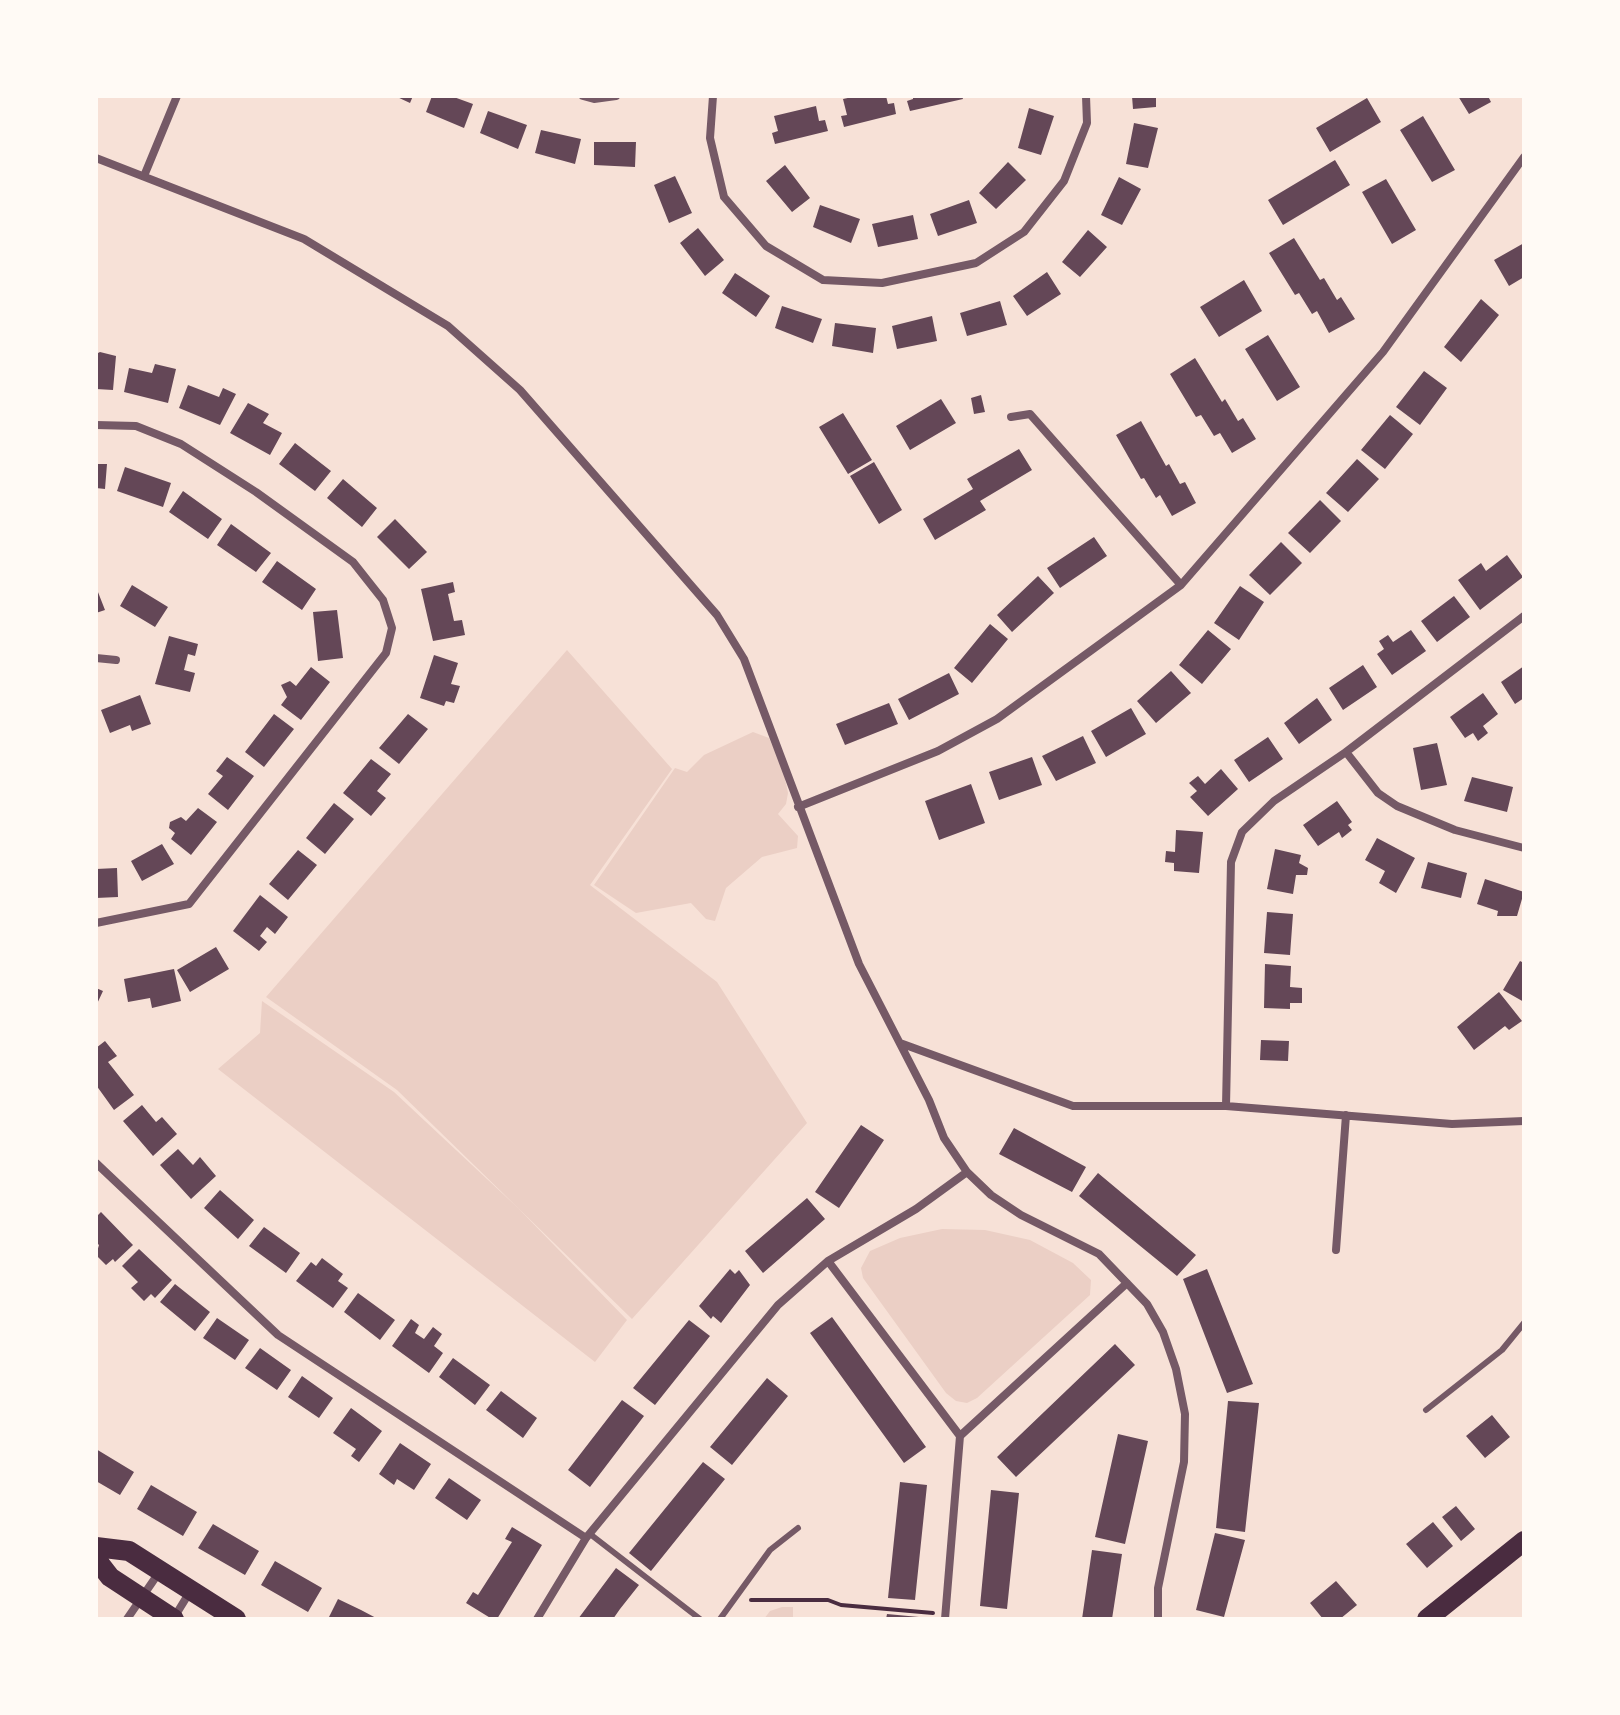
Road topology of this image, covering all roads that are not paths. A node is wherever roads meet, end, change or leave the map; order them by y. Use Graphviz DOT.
graph roads {
  1 [pos="177,96"];
  2 [pos="583,96"];
  3 [pos="616,96"];
  4 [pos="713,96"];
  5 [pos="1086,96"];
  6 [pos="1524,157"];
  7 [pos="96,158"];
  8 [pos="144,176"];
  9 [pos="1011,417"];
  10 [pos="96,425"];
  11 [pos="1181,585"];
  12 [pos="1524,616"];
  13 [pos="96,658"];
  14 [pos="116,660"];
  15 [pos="1346,752"];
  16 [pos="798,807"];
  17 [pos="1524,848"];
  18 [pos="96,923"];
  19 [pos="899,1043"];
  20 [pos="1226,1106"];
  21 [pos="1346,1115"];
  22 [pos="1524,1121"];
  23 [pos="96,1163"];
  24 [pos="967,1172"];
  25 [pos="1336,1250"];
  26 [pos="828,1261"];
  27 [pos="1127,1283"];
  28 [pos="1524,1323"];
  29 [pos="1426,1410"];
  30 [pos="960,1436"];
  31 [pos="798,1528"];
  32 [pos="588,1536"];
  33 [pos="1524,1541"];
  34 [pos="96,1547"];
  35 [pos="96,1559"];
  36 [pos="160,1571"];
  37 [pos="191,1590"];
  38 [pos="142,1598"];
  39 [pos="945,1617"];
  40 [pos="127,1619"];
  41 [pos="174,1619"];
  42 [pos="236,1619"];
  43 [pos="537,1619"];
  44 [pos="700,1619"];
  45 [pos="720,1619"];
  46 [pos="1158,1619"];
  47 [pos="1427,1619"];
  1 -- 8 [label="street"];
  2 -- 3 [label="street"];
  4 -- 5 [label="street"];
  6 -- 11 [label="street"];
  7 -- 8 [label="street"];
  8 -- 16 [label="street"];
  9 -- 11 [label="street"];
  10 -- 18 [label="street"];
  11 -- 16 [label="street"];
  12 -- 15 [label="street"];
  13 -- 14 [label="street"];
  15 -- 17 [label="street"];
  15 -- 20 [label="street"];
  16 -- 19 [label="street"];
  19 -- 20 [label="street"];
  19 -- 24 [label="street"];
  20 -- 21 [label="street"];
  21 -- 22 [label="street"];
  21 -- 25 [label="street"];
  23 -- 32 [label="street"];
  24 -- 26 [label="street"];
  24 -- 27 [label="street"];
  26 -- 30 [label="street"];
  26 -- 32 [label="street"];
  27 -- 30 [label="street"];
  27 -- 46 [label="street"];
  28 -- 29 [label="lane"];
  30 -- 39 [label="street"];
  31 -- 45 [label="lane"];
  32 -- 43 [label="street"];
  32 -- 44 [label="lane"];
  33 -- 47 [label="highway"];
  34 -- 36 [label="highway"];
  35 -- 38 [label="highway"];
  36 -- 37 [label="highway"];
  36 -- 38 [label="street"];
  37 -- 41 [label="street"];
  37 -- 42 [label="highway"];
  38 -- 40 [label="street"];
  38 -- 41 [label="highway"];
}
